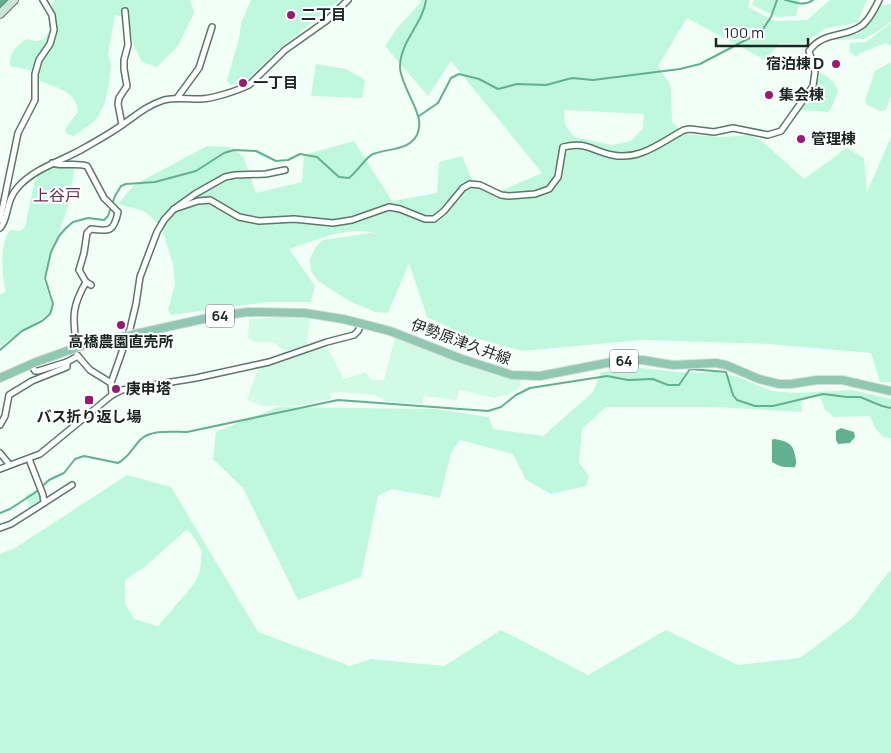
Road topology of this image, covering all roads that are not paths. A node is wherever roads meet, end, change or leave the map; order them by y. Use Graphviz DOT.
graph roads {
  1 [pos="14,0"];
  2 [pos="43,0"];
  3 [pos="348,0"];
  4 [pos="879,0"];
  5 [pos="125,10"];
  6 [pos="0,14"];
  7 [pos="212,27"];
  8 [pos="177,98"];
  9 [pos="122,125"];
  10 [pos="51,163"];
  11 [pos="285,170"];
  12 [pos="174,209"];
  13 [pos="0,220"];
  14 [pos="0,228"];
  15 [pos="362,323"];
  16 [pos="127,336"];
  17 [pos="78,344"];
  18 [pos="67,362"];
  19 [pos="31,364"];
  20 [pos="0,378"];
  21 [pos="110,383"];
  22 [pos="891,391"];
  23 [pos="112,394"];
  24 [pos="0,425"];
  25 [pos="0,453"];
  26 [pos="29,459"];
  27 [pos="10,464"];
  28 [pos="0,469"];
  29 [pos="72,485"];
  30 [pos="44,503"];
  31 [pos="0,528"];
  1 -- 6 [label="street"];
  2 -- 13 [label="street"];
  3 -- 8 [label="street"];
  4 -- 12 [label="street"];
  5 -- 9 [label="street"];
  7 -- 8 [label="street"];
  8 -- 9 [label="street"];
  9 -- 10 [label="street"];
  10 -- 14 [label="street"];
  10 -- 17 [label="street"];
  11 -- 12 [label="street"];
  12 -- 16 [label="street"];
  15 -- 16 [label="main road, 伊勢原津久井線 / 64"];
  15 -- 22 [label="main road, 伊勢原津久井線 / 64"];
  15 -- 23 [label="street"];
  16 -- 17 [label="main road, 伊勢原津久井線 / 64"];
  16 -- 21 [label="street"];
  17 -- 19 [label="main road, 64, bridge"];
  18 -- 19 [label="street"];
  18 -- 21 [label="street"];
  18 -- 24 [label="street"];
  19 -- 20 [label="main road, 64"];
  21 -- 23 [label="street"];
  23 -- 26 [label="street"];
  25 -- 27 [label="street"];
  26 -- 27 [label="street"];
  26 -- 30 [label="street"];
  27 -- 28 [label="street"];
  29 -- 30 [label="street"];
  30 -- 31 [label="street"];
}
